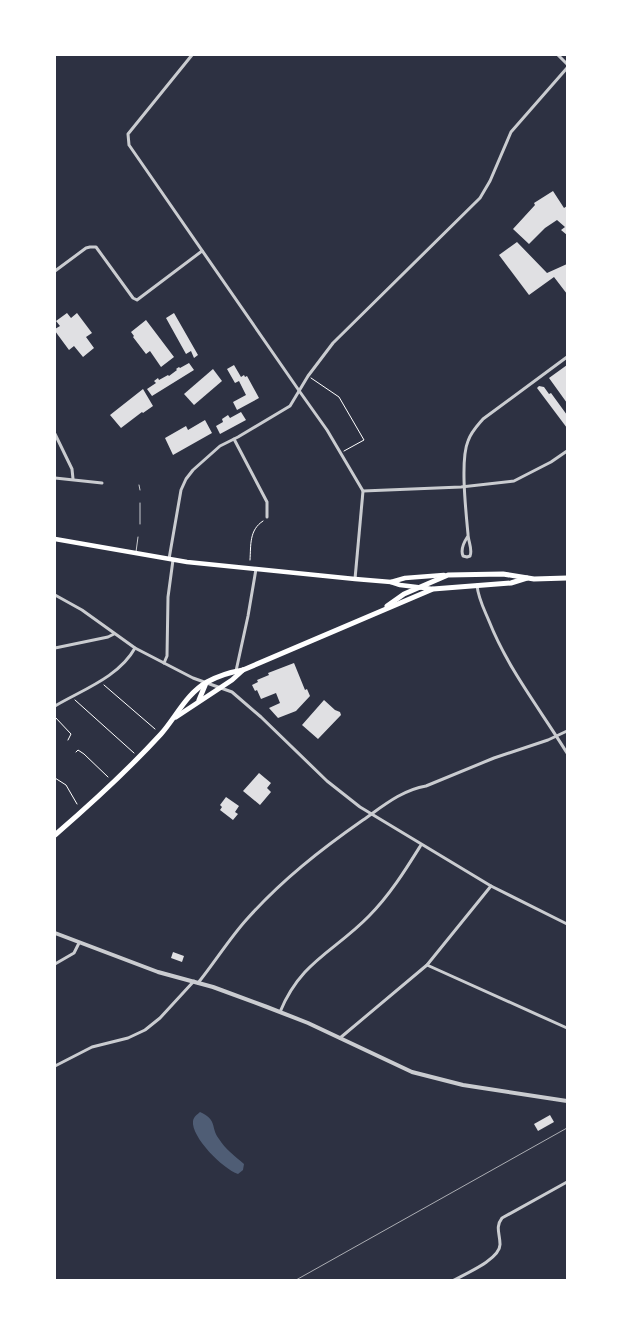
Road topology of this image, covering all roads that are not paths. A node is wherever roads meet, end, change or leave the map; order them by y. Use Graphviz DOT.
graph roads {
  1 [pos="192,55"];
  2 [pos="558,55"];
  3 [pos="567,66"];
  4 [pos="202,252"];
  5 [pos="55,271"];
  6 [pos="567,357"];
  7 [pos="300,392"];
  8 [pos="55,434"];
  9 [pos="234,439"];
  10 [pos="567,452"];
  11 [pos="55,478"];
  12 [pos="73,479"];
  13 [pos="102,482"];
  14 [pos="139,485"];
  15 [pos="465,486"];
  16 [pos="140,490"];
  17 [pos="363,491"];
  18 [pos="140,503"];
  19 [pos="267,517"];
  20 [pos="140,524"];
  21 [pos="468,536"];
  22 [pos="138,537"];
  23 [pos="55,539"];
  24 [pos="136,552"];
  25 [pos="171,559"];
  26 [pos="256,569"];
  27 [pos="448,575"];
  28 [pos="527,578"];
  29 [pos="567,578"];
  30 [pos="356,579"];
  31 [pos="391,582"];
  32 [pos="477,584"];
  33 [pos="418,586"];
  34 [pos="433,588"];
  35 [pos="55,595"];
  36 [pos="380,611"];
  37 [pos="114,634"];
  38 [pos="55,648"];
  39 [pos="135,648"];
  40 [pos="164,663"];
  41 [pos="243,670"];
  42 [pos="233,672"];
  43 [pos="207,682"];
  44 [pos="221,687"];
  45 [pos="199,701"];
  46 [pos="55,706"];
  47 [pos="175,718"];
  48 [pos="567,731"];
  49 [pos="557,736"];
  50 [pos="567,753"];
  51 [pos="371,814"];
  52 [pos="55,835"];
  53 [pos="421,845"];
  54 [pos="490,886"];
  55 [pos="567,924"];
  56 [pos="55,933"];
  57 [pos="79,943"];
  58 [pos="55,964"];
  59 [pos="427,965"];
  60 [pos="196,982"];
  61 [pos="280,1012"];
  62 [pos="567,1028"];
  63 [pos="340,1038"];
  64 [pos="55,1066"];
  65 [pos="567,1101"];
  66 [pos="567,1182"];
  67 [pos="454,1280"];
  1 -- 4 [label="street"];
  2 -- 3 [label="street"];
  3 -- 7 [label="street"];
  4 -- 5 [label="street"];
  4 -- 7 [label="street"];
  6 -- 15 [label="street"];
  7 -- 9 [label="street"];
  7 -- 17 [label="street"];
  8 -- 12 [label="street"];
  9 -- 19 [label="street"];
  9 -- 25 [label="street"];
  10 -- 15 [label="street"];
  11 -- 12 [label="street"];
  12 -- 13 [label="street"];
  14 -- 16 [label="lane"];
  15 -- 17 [label="street"];
  15 -- 21 [label="street"];
  17 -- 30 [label="street"];
  18 -- 20 [label="lane"];
  21 -- 21 [label="street"];
  22 -- 24 [label="lane"];
  23 -- 24 [label="main road"];
  24 -- 25 [label="main road"];
  25 -- 26 [label="main road"];
  25 -- 40 [label="street"];
  26 -- 30 [label="main road"];
  26 -- 42 [label="street"];
  27 -- 28 [label="main road"];
  27 -- 31 [label="main road"];
  27 -- 33 [label="main road"];
  28 -- 29 [label="main road"];
  28 -- 32 [label="main road"];
  30 -- 31 [label="main road"];
  31 -- 33 [label="main road"];
  32 -- 34 [label="main road"];
  32 -- 49 [label="street"];
  33 -- 34 [label="main road"];
  33 -- 36 [label="main road"];
  34 -- 36 [label="main road"];
  35 -- 37 [label="street"];
  36 -- 41 [label="main road"];
  37 -- 38 [label="street"];
  37 -- 39 [label="street"];
  39 -- 40 [label="street"];
  39 -- 46 [label="street"];
  40 -- 43 [label="street"];
  41 -- 42 [label="main road"];
  41 -- 44 [label="main road"];
  42 -- 43 [label="main road"];
  42 -- 44 [label="main road"];
  43 -- 44 [label="street"];
  43 -- 45 [label="main road"];
  43 -- 47 [label="main road"];
  44 -- 45 [label="main road"];
  44 -- 51 [label="street"];
  45 -- 47 [label="main road"];
  47 -- 52 [label="main road"];
  48 -- 49 [label="street"];
  49 -- 50 [label="street"];
  49 -- 51 [label="street"];
  51 -- 53 [label="street"];
  51 -- 60 [label="street"];
  53 -- 54 [label="street"];
  53 -- 61 [label="street"];
  54 -- 55 [label="street"];
  54 -- 59 [label="street"];
  56 -- 57 [label="street"];
  57 -- 58 [label="street"];
  57 -- 60 [label="street"];
  59 -- 62 [label="street"];
  59 -- 63 [label="street"];
  60 -- 61 [label="street"];
  60 -- 64 [label="street"];
  61 -- 63 [label="street"];
  63 -- 65 [label="street"];
  66 -- 67 [label="street"];
}
